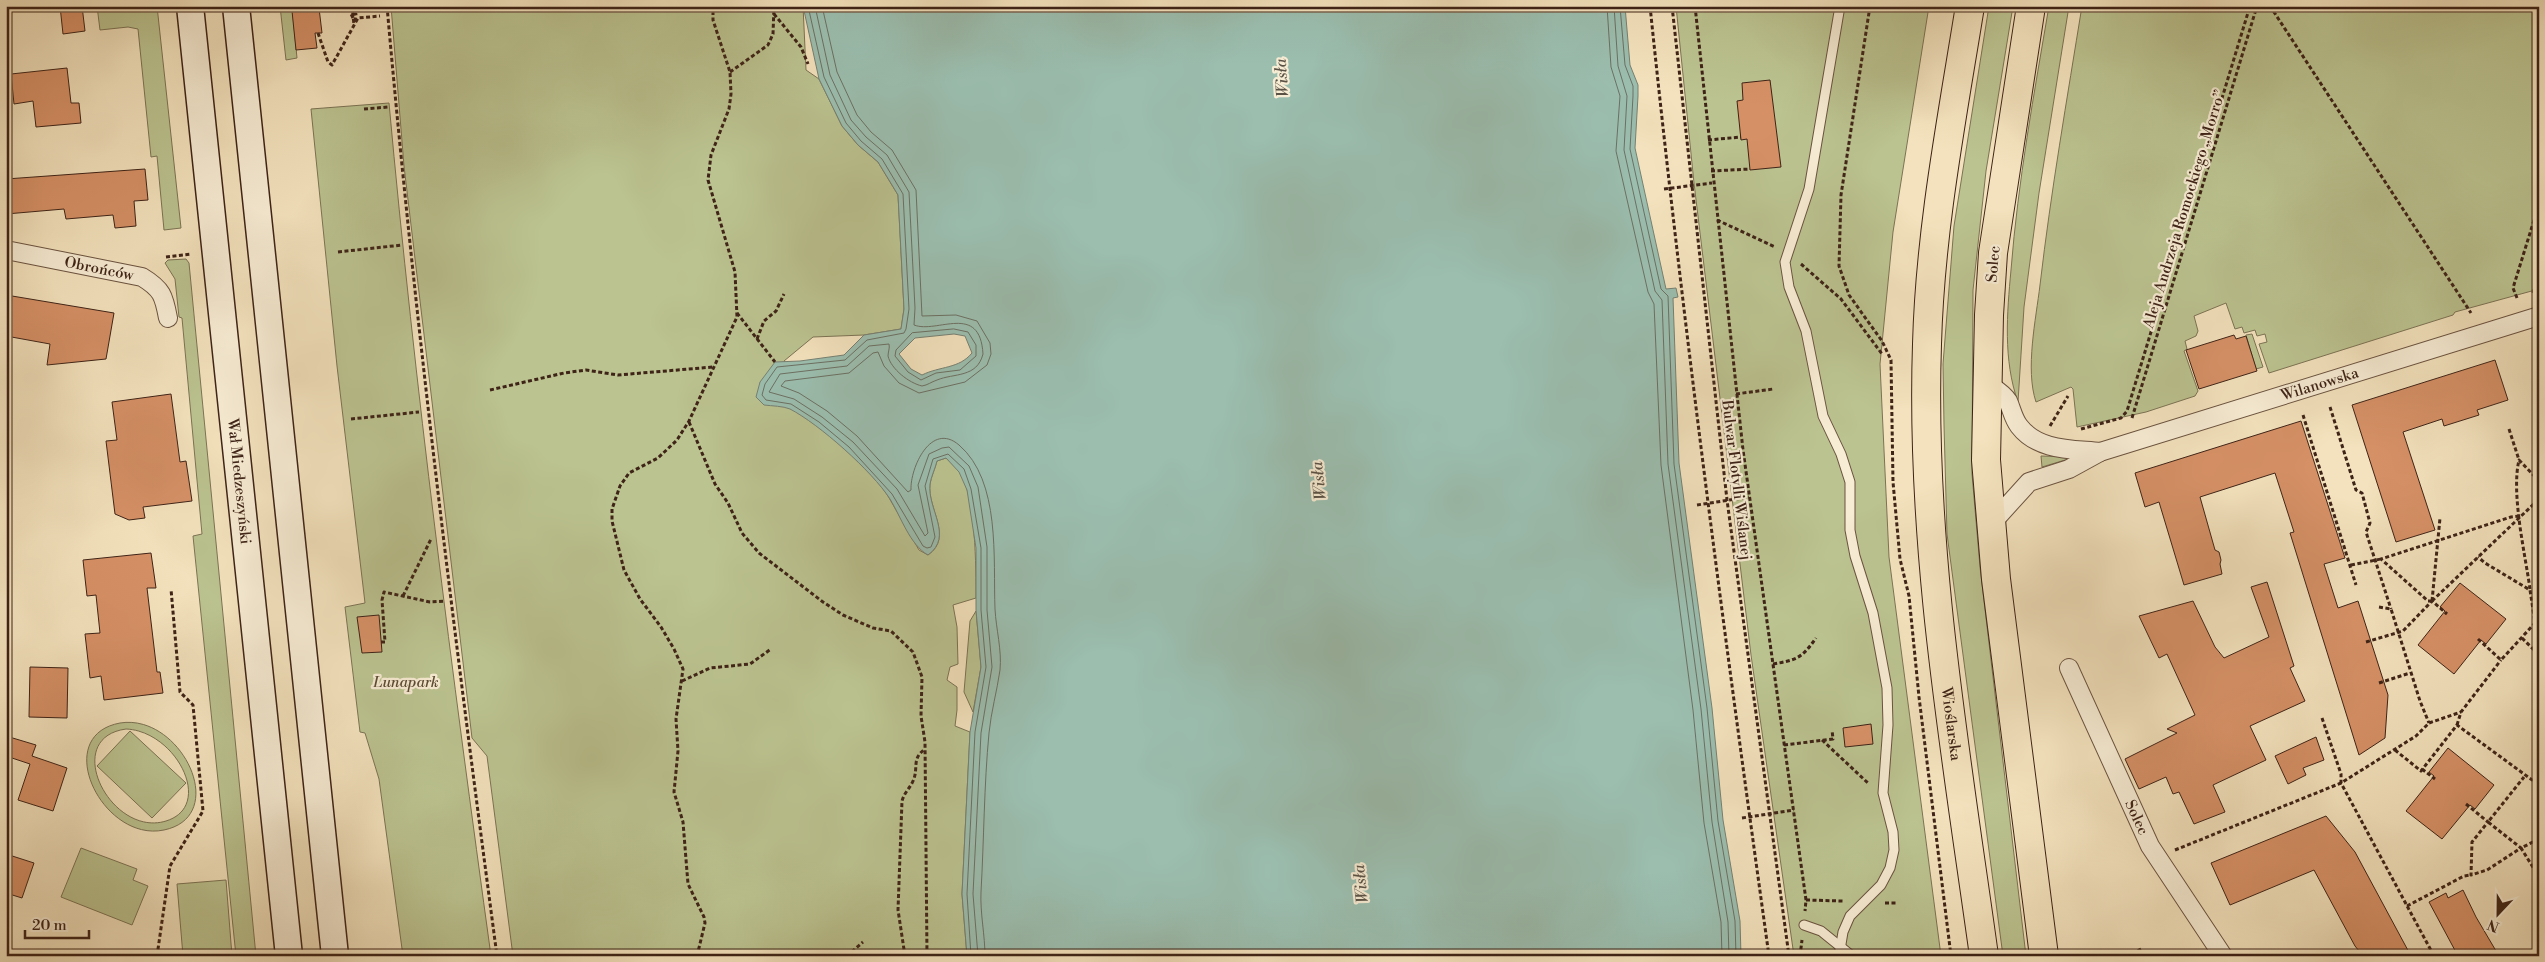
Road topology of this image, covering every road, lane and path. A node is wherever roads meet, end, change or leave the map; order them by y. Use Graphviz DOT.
graph roads {
  1 [pos="190,6"];
  2 [pos="236,6"];
  3 [pos="352,6"];
  4 [pos="387,6"];
  5 [pos="713,6"];
  6 [pos="774,6"];
  7 [pos="1650,6"];
  8 [pos="1672,6"];
  9 [pos="1695,6"];
  10 [pos="1840,6"];
  11 [pos="1870,6"];
  12 [pos="1970,6"];
  13 [pos="2031,6"];
  14 [pos="2250,6"];
  15 [pos="2258,6"];
  16 [pos="2270,6"];
  17 [pos="774,14"];
  18 [pos="380,16"];
  19 [pos="354,26"];
  20 [pos="318,33"];
  21 [pos="808,64"];
  22 [pos="730,72"];
  23 [pos="1710,89"];
  24 [pos="1703,90"];
  25 [pos="388,107"];
  26 [pos="364,109"];
  27 [pos="1741,138"];
  28 [pos="1708,140"];
  29 [pos="1750,168"];
  30 [pos="1711,172"];
  31 [pos="1712,183"];
  32 [pos="1691,186"];
  33 [pos="1669,189"];
  34 [pos="1664,190"];
  35 [pos="2539,204"];
  36 [pos="2537,214"];
  37 [pos="1717,220"];
  38 [pos="402,245"];
  39 [pos="6,250"];
  40 [pos="338,252"];
  41 [pos="1787,252"];
  42 [pos="191,254"];
  43 [pos="166,257"];
  44 [pos="2539,273"];
  45 [pos="2533,293"];
  46 [pos="784,294"];
  47 [pos="2517,298"];
  48 [pos="2470,312"];
  49 [pos="737,313"];
  50 [pos="2539,316"];
  51 [pos="168,318"];
  52 [pos="757,339"];
  53 [pos="1882,354"];
  54 [pos="774,362"];
  55 [pos="713,367"];
  56 [pos="1988,384"];
  57 [pos="1772,389"];
  58 [pos="490,390"];
  59 [pos="1736,394"];
  60 [pos="2068,396"];
  61 [pos="2330,407"];
  62 [pos="418,412"];
  63 [pos="2302,415"];
  64 [pos="2132,418"];
  65 [pos="351,419"];
  66 [pos="689,421"];
  67 [pos="2052,428"];
  68 [pos="2509,429"];
  69 [pos="2077,430"];
  70 [pos="2100,452"];
  71 [pos="2519,460"];
  72 [pos="2539,481"];
  73 [pos="1749,497"];
  74 [pos="2539,499"];
  75 [pos="1727,500"];
  76 [pos="1707,503"];
  77 [pos="1698,505"];
  78 [pos="2520,516"];
  79 [pos="2440,518"];
  80 [pos="1991,524"];
  81 [pos="431,539"];
  82 [pos="2440,540"];
  83 [pos="2478,557"];
  84 [pos="2381,559"];
  85 [pos="2376,560"];
  86 [pos="2351,565"];
  87 [pos="2356,585"];
  88 [pos="171,589"];
  89 [pos="2530,590"];
  90 [pos="402,596"];
  91 [pos="445,601"];
  92 [pos="2432,602"];
  93 [pos="2379,607"];
  94 [pos="2391,609"];
  95 [pos="2447,614"];
  96 [pos="2539,619"];
  97 [pos="2535,623"];
  98 [pos="2398,632"];
  99 [pos="1816,638"];
  100 [pos="2522,638"];
  101 [pos="2478,639"];
  102 [pos="381,642"];
  103 [pos="2366,642"];
  104 [pos="771,649"];
  105 [pos="2539,655"];
  106 [pos="2501,660"];
  107 [pos="1773,664"];
  108 [pos="2069,668"];
  109 [pos="2410,673"];
  110 [pos="682,681"];
  111 [pos="2379,683"];
  112 [pos="2462,712"];
  113 [pos="2322,718"];
  114 [pos="2429,723"];
  115 [pos="2457,725"];
  116 [pos="1832,730"];
  117 [pos="1822,740"];
  118 [pos="1784,745"];
  119 [pos="925,749"];
  120 [pos="2394,750"];
  121 [pos="2422,769"];
  122 [pos="2524,776"];
  123 [pos="2435,779"];
  124 [pos="2341,783"];
  125 [pos="2538,783"];
  126 [pos="1883,793"];
  127 [pos="2466,804"];
  128 [pos="1794,810"];
  129 [pos="1770,814"];
  130 [pos="1750,817"];
  131 [pos="1742,818"];
  132 [pos="2488,822"];
  133 [pos="2539,839"];
  134 [pos="2521,848"];
  135 [pos="2170,852"];
  136 [pos="2471,875"];
  137 [pos="2539,876"];
  138 [pos="2407,906"];
  139 [pos="1804,925"];
  140 [pos="863,942"];
  141 [pos="2141,949"];
  142 [pos="1840,951"];
  143 [pos="157,956"];
  144 [pos="289,956"];
  145 [pos="335,956"];
  146 [pos="497,956"];
  147 [pos="697,956"];
  148 [pos="847,956"];
  149 [pos="904,956"];
  150 [pos="927,956"];
  151 [pos="1769,956"];
  152 [pos="1789,956"];
  153 [pos="1800,956"];
  154 [pos="1852,956"];
  155 [pos="1951,956"];
  156 [pos="1984,956"];
  157 [pos="2044,956"];
  158 [pos="2126,956"];
  159 [pos="2223,956"];
  160 [pos="2434,956"];
  1 -- 144 [label="main road, Wał Miedzeszyński"];
  2 -- 145 [label="main road"];
  3 -- 19 [label="path"];
  4 -- 146 [label="path"];
  5 -- 22 [label="path"];
  6 -- 17 [label="path"];
  7 -- 33 [label="path"];
  8 -- 32 [label="path, Bulwar Flotylli Wiślanej"];
  9 -- 24 [label="path"];
  10 -- 41 [label="lane"];
  11 -- 155 [label="path"];
  12 -- 156 [label="main road, Wioślarska"];
  13 -- 56 [label="main road, Solec"];
  14 -- 69 [label="path"];
  15 -- 64 [label="path, Aleja Andrzeja Romockiego „Morro”"];
  16 -- 48 [label="path"];
  17 -- 21 [label="path"];
  17 -- 22 [label="path"];
  18 -- 19 [label="path"];
  19 -- 20 [label="path"];
  22 -- 49 [label="path"];
  23 -- 24 [label="path"];
  24 -- 28 [label="path"];
  25 -- 26 [label="path"];
  27 -- 28 [label="path"];
  28 -- 30 [label="path"];
  29 -- 30 [label="path"];
  30 -- 31 [label="path"];
  31 -- 32 [label="path"];
  31 -- 37 [label="path"];
  32 -- 33 [label="path"];
  32 -- 75 [label="path, Bulwar Flotylli Wiślanej"];
  33 -- 34 [label="path"];
  33 -- 76 [label="path"];
  35 -- 36 [label="path"];
  36 -- 47 [label="path"];
  37 -- 41 [label="path"];
  37 -- 59 [label="path"];
  38 -- 40 [label="path"];
  39 -- 51 [label="street, Obrońców"];
  41 -- 53 [label="path"];
  41 -- 126 [label="lane"];
  42 -- 43 [label="path"];
  44 -- 45 [label="path"];
  46 -- 52 [label="path"];
  49 -- 52 [label="path"];
  49 -- 55 [label="path"];
  50 -- 70 [label="street, Wilanowska"];
  52 -- 54 [label="path"];
  55 -- 58 [label="path"];
  55 -- 66 [label="path"];
  56 -- 70 [label="street, Wilanowska"];
  56 -- 80 [label="main road, Solec"];
  57 -- 59 [label="path"];
  59 -- 73 [label="path"];
  60 -- 67 [label="path"];
  61 -- 85 [label="path"];
  62 -- 65 [label="path"];
  63 -- 86 [label="path"];
  66 -- 110 [label="path"];
  66 -- 119 [label="path"];
  68 -- 71 [label="path"];
  70 -- 80 [label="street, Wilanowska"];
  71 -- 72 [label="path"];
  71 -- 78 [label="path"];
  73 -- 75 [label="path"];
  73 -- 107 [label="path"];
  74 -- 78 [label="path"];
  75 -- 76 [label="path"];
  75 -- 129 [label="path, Bulwar Flotylli Wiślanej"];
  76 -- 77 [label="path"];
  76 -- 130 [label="path"];
  78 -- 82 [label="path"];
  78 -- 83 [label="path"];
  78 -- 89 [label="path"];
  79 -- 82 [label="path"];
  80 -- 157 [label="main road"];
  81 -- 90 [label="path"];
  82 -- 84 [label="path"];
  82 -- 92 [label="path"];
  83 -- 89 [label="path"];
  83 -- 92 [label="path"];
  84 -- 85 [label="path"];
  84 -- 92 [label="path"];
  85 -- 86 [label="path"];
  85 -- 94 [label="path"];
  86 -- 87 [label="path"];
  88 -- 143 [label="path"];
  89 -- 97 [label="path"];
  90 -- 91 [label="path"];
  90 -- 102 [label="path"];
  92 -- 95 [label="path"];
  92 -- 98 [label="path"];
  93 -- 94 [label="path"];
  94 -- 98 [label="path"];
  96 -- 97 [label="path"];
  97 -- 100 [label="path"];
  98 -- 103 [label="path"];
  98 -- 109 [label="path"];
  99 -- 107 [label="path"];
  100 -- 105 [label="path"];
  100 -- 106 [label="path"];
  101 -- 106 [label="path"];
  104 -- 110 [label="path"];
  106 -- 112 [label="path"];
  107 -- 118 [label="path"];
  108 -- 159 [label="street, Solec"];
  109 -- 111 [label="path"];
  109 -- 114 [label="path"];
  110 -- 147 [label="path"];
  112 -- 114 [label="path"];
  112 -- 115 [label="path"];
  113 -- 124 [label="path"];
  114 -- 120 [label="path"];
  115 -- 121 [label="path"];
  115 -- 122 [label="path"];
  116 -- 117 [label="path"];
  117 -- 118 [label="path"];
  117 -- 126 [label="path"];
  118 -- 128 [label="path"];
  119 -- 149 [label="path"];
  119 -- 150 [label="path"];
  120 -- 121 [label="path"];
  120 -- 124 [label="path"];
  121 -- 123 [label="path"];
  122 -- 125 [label="path"];
  122 -- 132 [label="path"];
  124 -- 135 [label="path"];
  124 -- 138 [label="path"];
  126 -- 142 [label="lane"];
  127 -- 132 [label="path"];
  128 -- 129 [label="path"];
  128 -- 139 [label="path"];
  129 -- 130 [label="path"];
  129 -- 152 [label="path, Bulwar Flotylli Wiślanej"];
  130 -- 131 [label="path"];
  130 -- 151 [label="path"];
  132 -- 134 [label="path"];
  132 -- 136 [label="path"];
  133 -- 134 [label="path"];
  134 -- 136 [label="path"];
  134 -- 137 [label="path"];
  136 -- 138 [label="path"];
  138 -- 160 [label="path"];
  139 -- 142 [label="lane"];
  139 -- 153 [label="path"];
  140 -- 148 [label="path"];
  141 -- 158 [label="path"];
  142 -- 154 [label="lane"];
}
